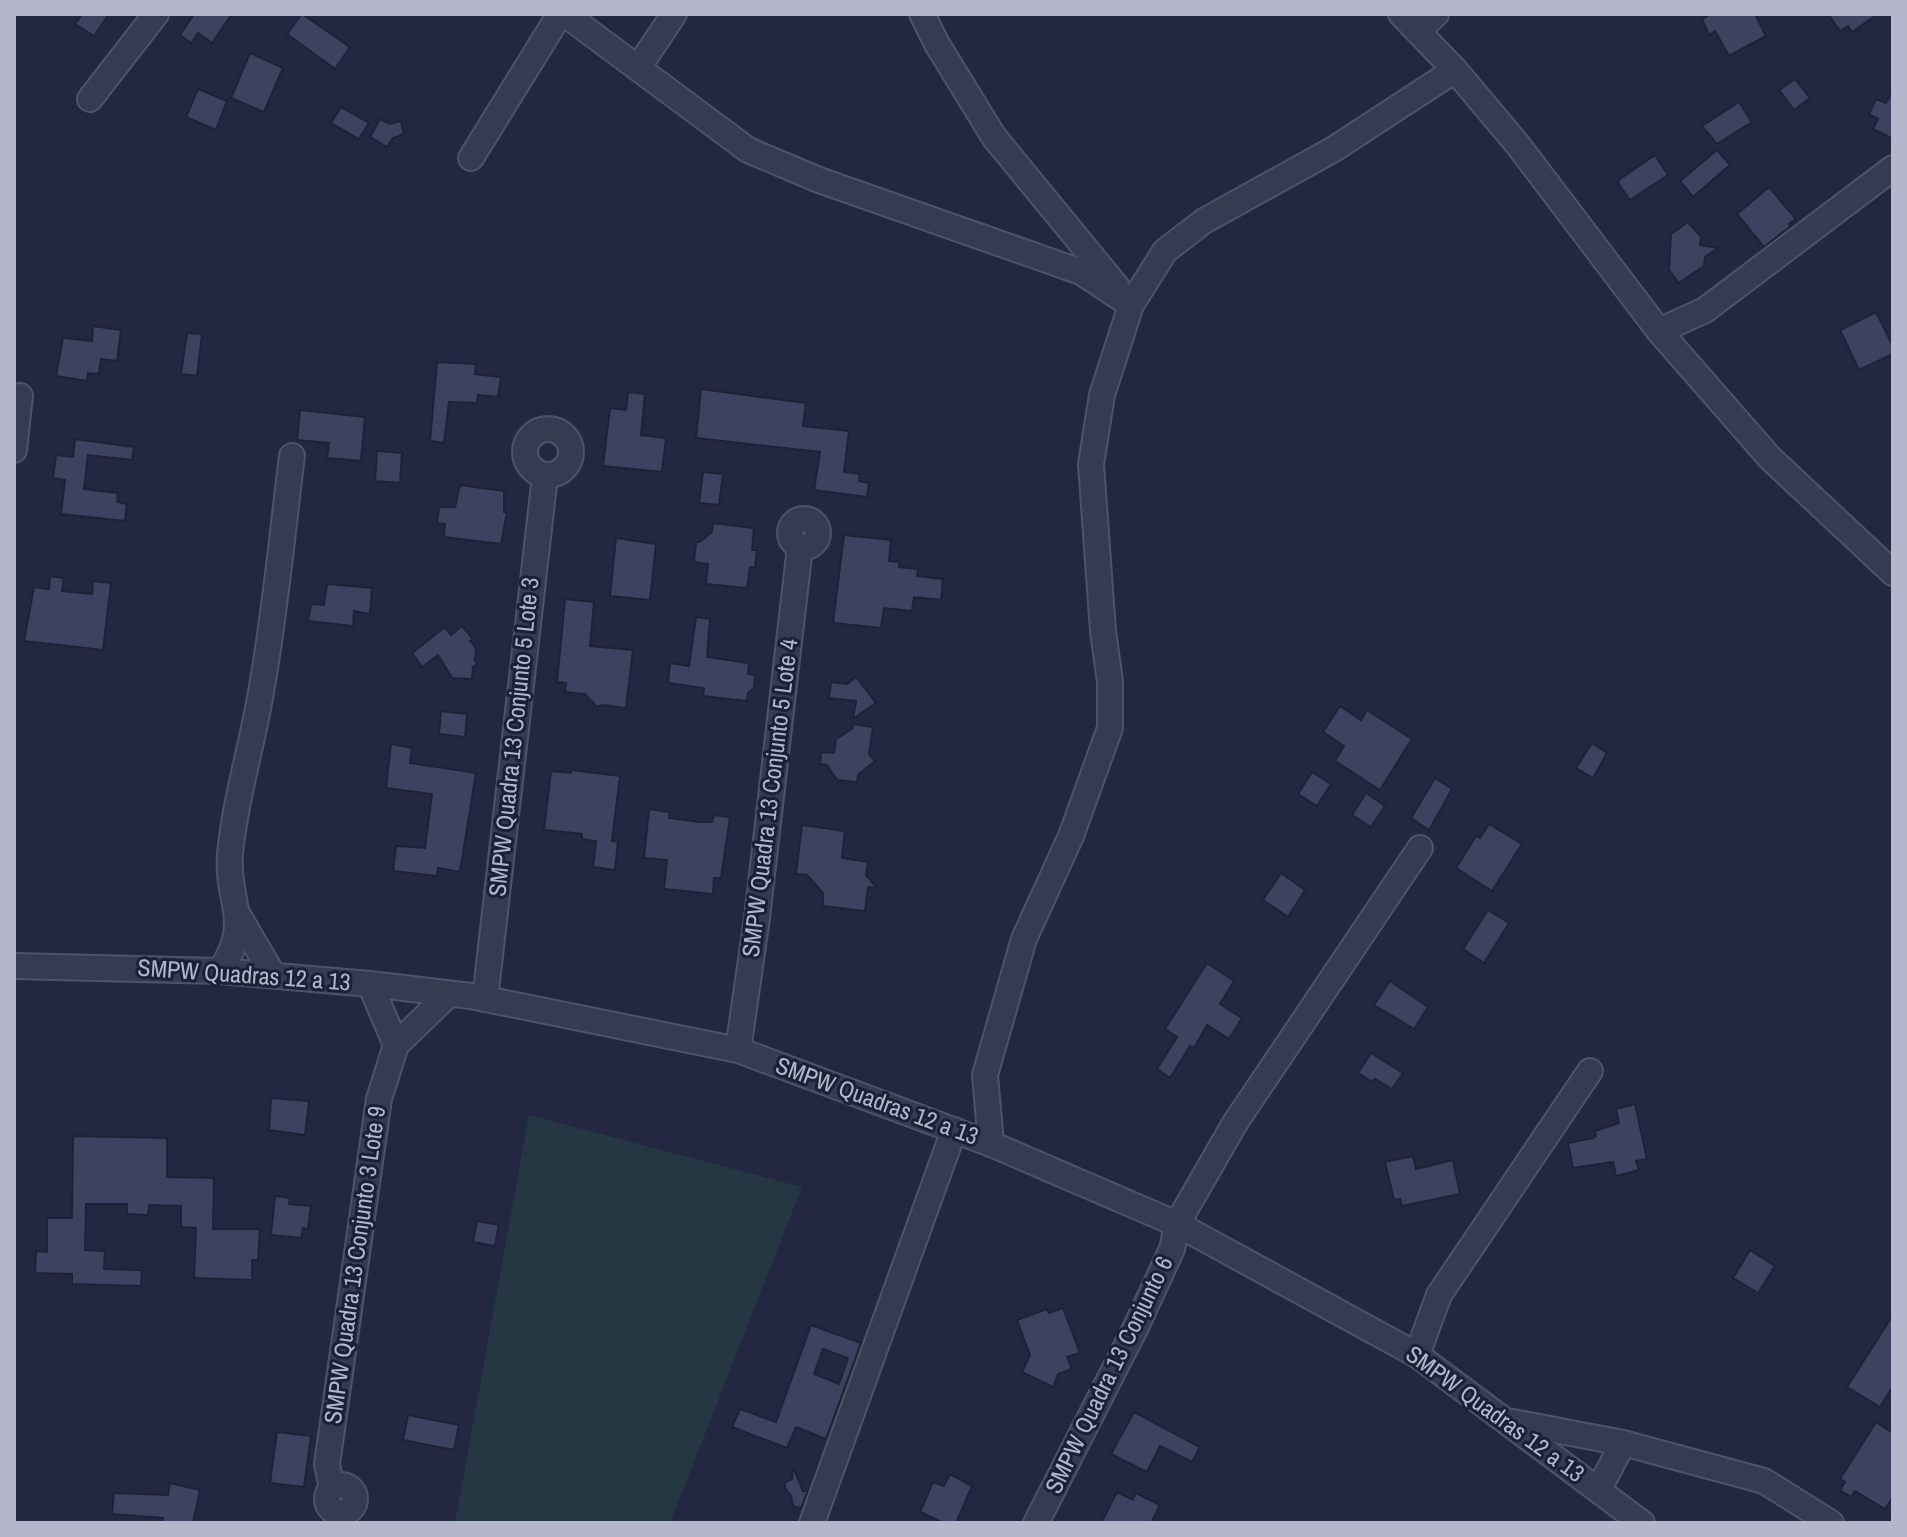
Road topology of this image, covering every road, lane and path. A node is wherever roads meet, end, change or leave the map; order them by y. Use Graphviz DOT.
graph roads {
  1 [pos="156,14"];
  2 [pos="562,14"];
  3 [pos="674,14"];
  4 [pos="922,14"];
  5 [pos="1436,14"];
  6 [pos="1410,22"];
  7 [pos="638,68"];
  8 [pos="1455,70"];
  9 [pos="90,99"];
  10 [pos="471,158"];
  11 [pos="1893,168"];
  12 [pos="1131,305"];
  13 [pos="1659,331"];
  14 [pos="20,396"];
  15 [pos="14,450"];
  16 [pos="292,456"];
  17 [pos="545,476"];
  18 [pos="800,547"];
  19 [pos="1893,573"];
  20 [pos="1420,848"];
  21 [pos="238,915"];
  22 [pos="14,966"];
  23 [pos="220,971"];
  24 [pos="273,975"];
  25 [pos="370,984"];
  26 [pos="449,994"];
  27 [pos="485,999"];
  28 [pos="396,1045"];
  29 [pos="738,1050"];
  30 [pos="1590,1071"];
  31 [pos="954,1130"];
  32 [pos="991,1144"];
  33 [pos="1177,1224"];
  34 [pos="1417,1355"];
  35 [pos="1504,1420"];
  36 [pos="1623,1443"];
  37 [pos="332,1488"];
  38 [pos="1599,1489"];
  39 [pos="812,1523"];
  40 [pos="1036,1523"];
  41 [pos="1642,1523"];
  42 [pos="1831,1523"];
  1 -- 9 [label="street"];
  2 -- 7 [label="street"];
  2 -- 10 [label="street"];
  3 -- 7 [label="street"];
  4 -- 12 [label="street"];
  5 -- 6 [label="street"];
  6 -- 8 [label="street"];
  7 -- 12 [label="street"];
  8 -- 12 [label="street"];
  8 -- 13 [label="street"];
  11 -- 13 [label="street"];
  12 -- 32 [label="street"];
  13 -- 19 [label="street"];
  14 -- 15 [label="street"];
  16 -- 21 [label="street"];
  17 -- 27 [label="street, SMPW Quadra 13 Conjunto 5 Lote 3"];
  18 -- 29 [label="street, SMPW Quadra 13 Conjunto 5 Lote 4"];
  20 -- 33 [label="street, SMPW Quadra 13 Conjunto 6"];
  21 -- 23 [label="street"];
  21 -- 24 [label="street"];
  22 -- 23 [label="street, SMPW Quadras 12 a 13"];
  23 -- 24 [label="street, SMPW Quadras 12 a 13"];
  24 -- 25 [label="street, SMPW Quadras 12 a 13"];
  25 -- 26 [label="street, SMPW Quadras 12 a 13"];
  25 -- 28 [label="street"];
  26 -- 27 [label="street, SMPW Quadras 12 a 13"];
  26 -- 28 [label="street, SMPW Quadra 13 Conjunto 3 Lote 9"];
  27 -- 29 [label="street, SMPW Quadras 12 a 13"];
  28 -- 37 [label="street, SMPW Quadra 13 Conjunto 3 Lote 9"];
  29 -- 31 [label="street, SMPW Quadras 12 a 13"];
  30 -- 34 [label="street"];
  31 -- 32 [label="street, SMPW Quadras 12 a 13"];
  31 -- 39 [label="street"];
  32 -- 33 [label="street, SMPW Quadras 12 a 13"];
  33 -- 34 [label="street, SMPW Quadras 12 a 13"];
  33 -- 40 [label="street, SMPW Quadra 13 Conjunto 6"];
  34 -- 35 [label="street, SMPW Quadras 12 a 13"];
  35 -- 36 [label="street"];
  35 -- 38 [label="street, SMPW Quadras 12 a 13"];
  36 -- 38 [label="street"];
  36 -- 42 [label="street"];
  38 -- 41 [label="street, SMPW Quadras 12 a 13"];
}
